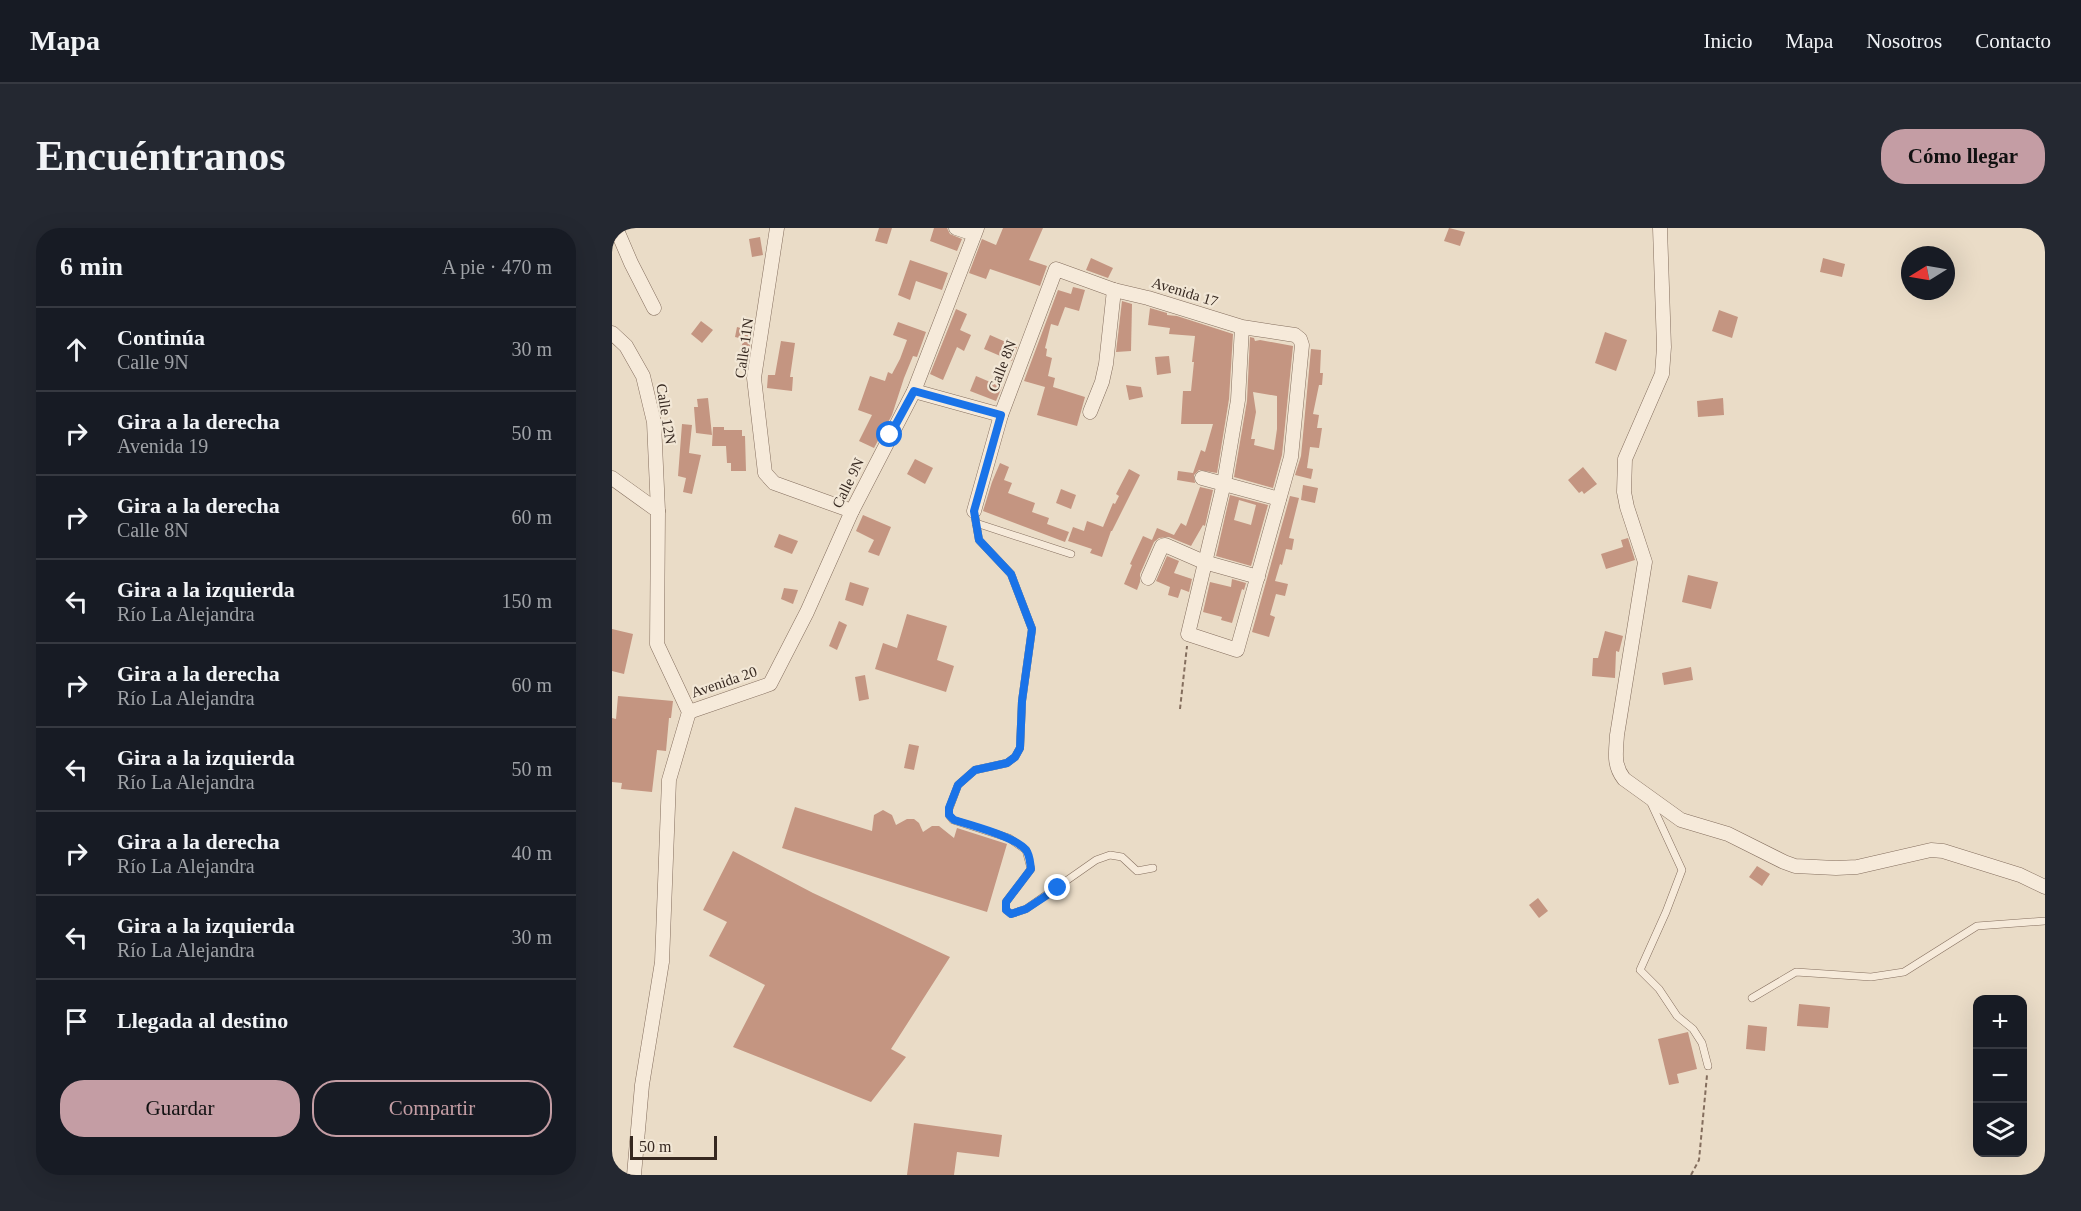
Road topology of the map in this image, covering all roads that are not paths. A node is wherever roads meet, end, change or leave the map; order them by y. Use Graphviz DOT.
graph roads {
  1 [pos="616,228"];
  2 [pos="777,228"];
  3 [pos="956,228"];
  4 [pos="1660,228"];
  5 [pos="976,231"];
  6 [pos="1056,269"];
  7 [pos="1114,290"];
  8 [pos="654,308"];
  9 [pos="1242,327"];
  10 [pos="612,333"];
  11 [pos="914,391"];
  12 [pos="1090,412"];
  13 [pos="1001,415"];
  14 [pos="612,478"];
  15 [pos="1202,478"];
  16 [pos="1224,483"];
  17 [pos="1279,500"];
  18 [pos="658,511"];
  19 [pos="852,511"];
  20 [pos="975,517"];
  21 [pos="1071,555"];
  22 [pos="1204,562"];
  23 [pos="1258,576"];
  24 [pos="1148,578"];
  25 [pos="770,684"];
  26 [pos="689,712"];
  27 [pos="1649,797"];
  28 [pos="1153,868"];
  29 [pos="2045,887"];
  30 [pos="2045,921"];
  31 [pos="1752,998"];
  32 [pos="1707,1066"];
  33 [pos="634,1175"];
  1 -- 8 [label="street"];
  2 -- 19 [label="street, Calle 11N"];
  3 -- 5 [label="street"];
  4 -- 27 [label="street"];
  5 -- 11 [label="street, Calle 9N"];
  6 -- 7 [label="street, Avenida 17"];
  6 -- 13 [label="street, Calle 8N"];
  7 -- 9 [label="street, Avenida 17"];
  7 -- 12 [label="street"];
  9 -- 16 [label="street"];
  9 -- 17 [label="street, Avenida 17"];
  10 -- 18 [label="street, Calle 12N"];
  11 -- 13 [label="street"];
  11 -- 19 [label="street, Calle 9N"];
  13 -- 20 [label="street, Calle 8N"];
  14 -- 18 [label="street"];
  15 -- 16 [label="street"];
  16 -- 17 [label="street"];
  16 -- 22 [label="street"];
  17 -- 23 [label="street"];
  18 -- 26 [label="street, Calle 12N"];
  19 -- 25 [label="street, Calle 9N"];
  20 -- 21 [label="lane"];
  20 -- 28 [label="lane"];
  22 -- 23 [label="street"];
  22 -- 23 [label="street"];
  22 -- 24 [label="street"];
  25 -- 26 [label="street, Avenida 20"];
  26 -- 33 [label="street"];
  27 -- 29 [label="street"];
  27 -- 32 [label="lane"];
  30 -- 31 [label="lane"];
}
